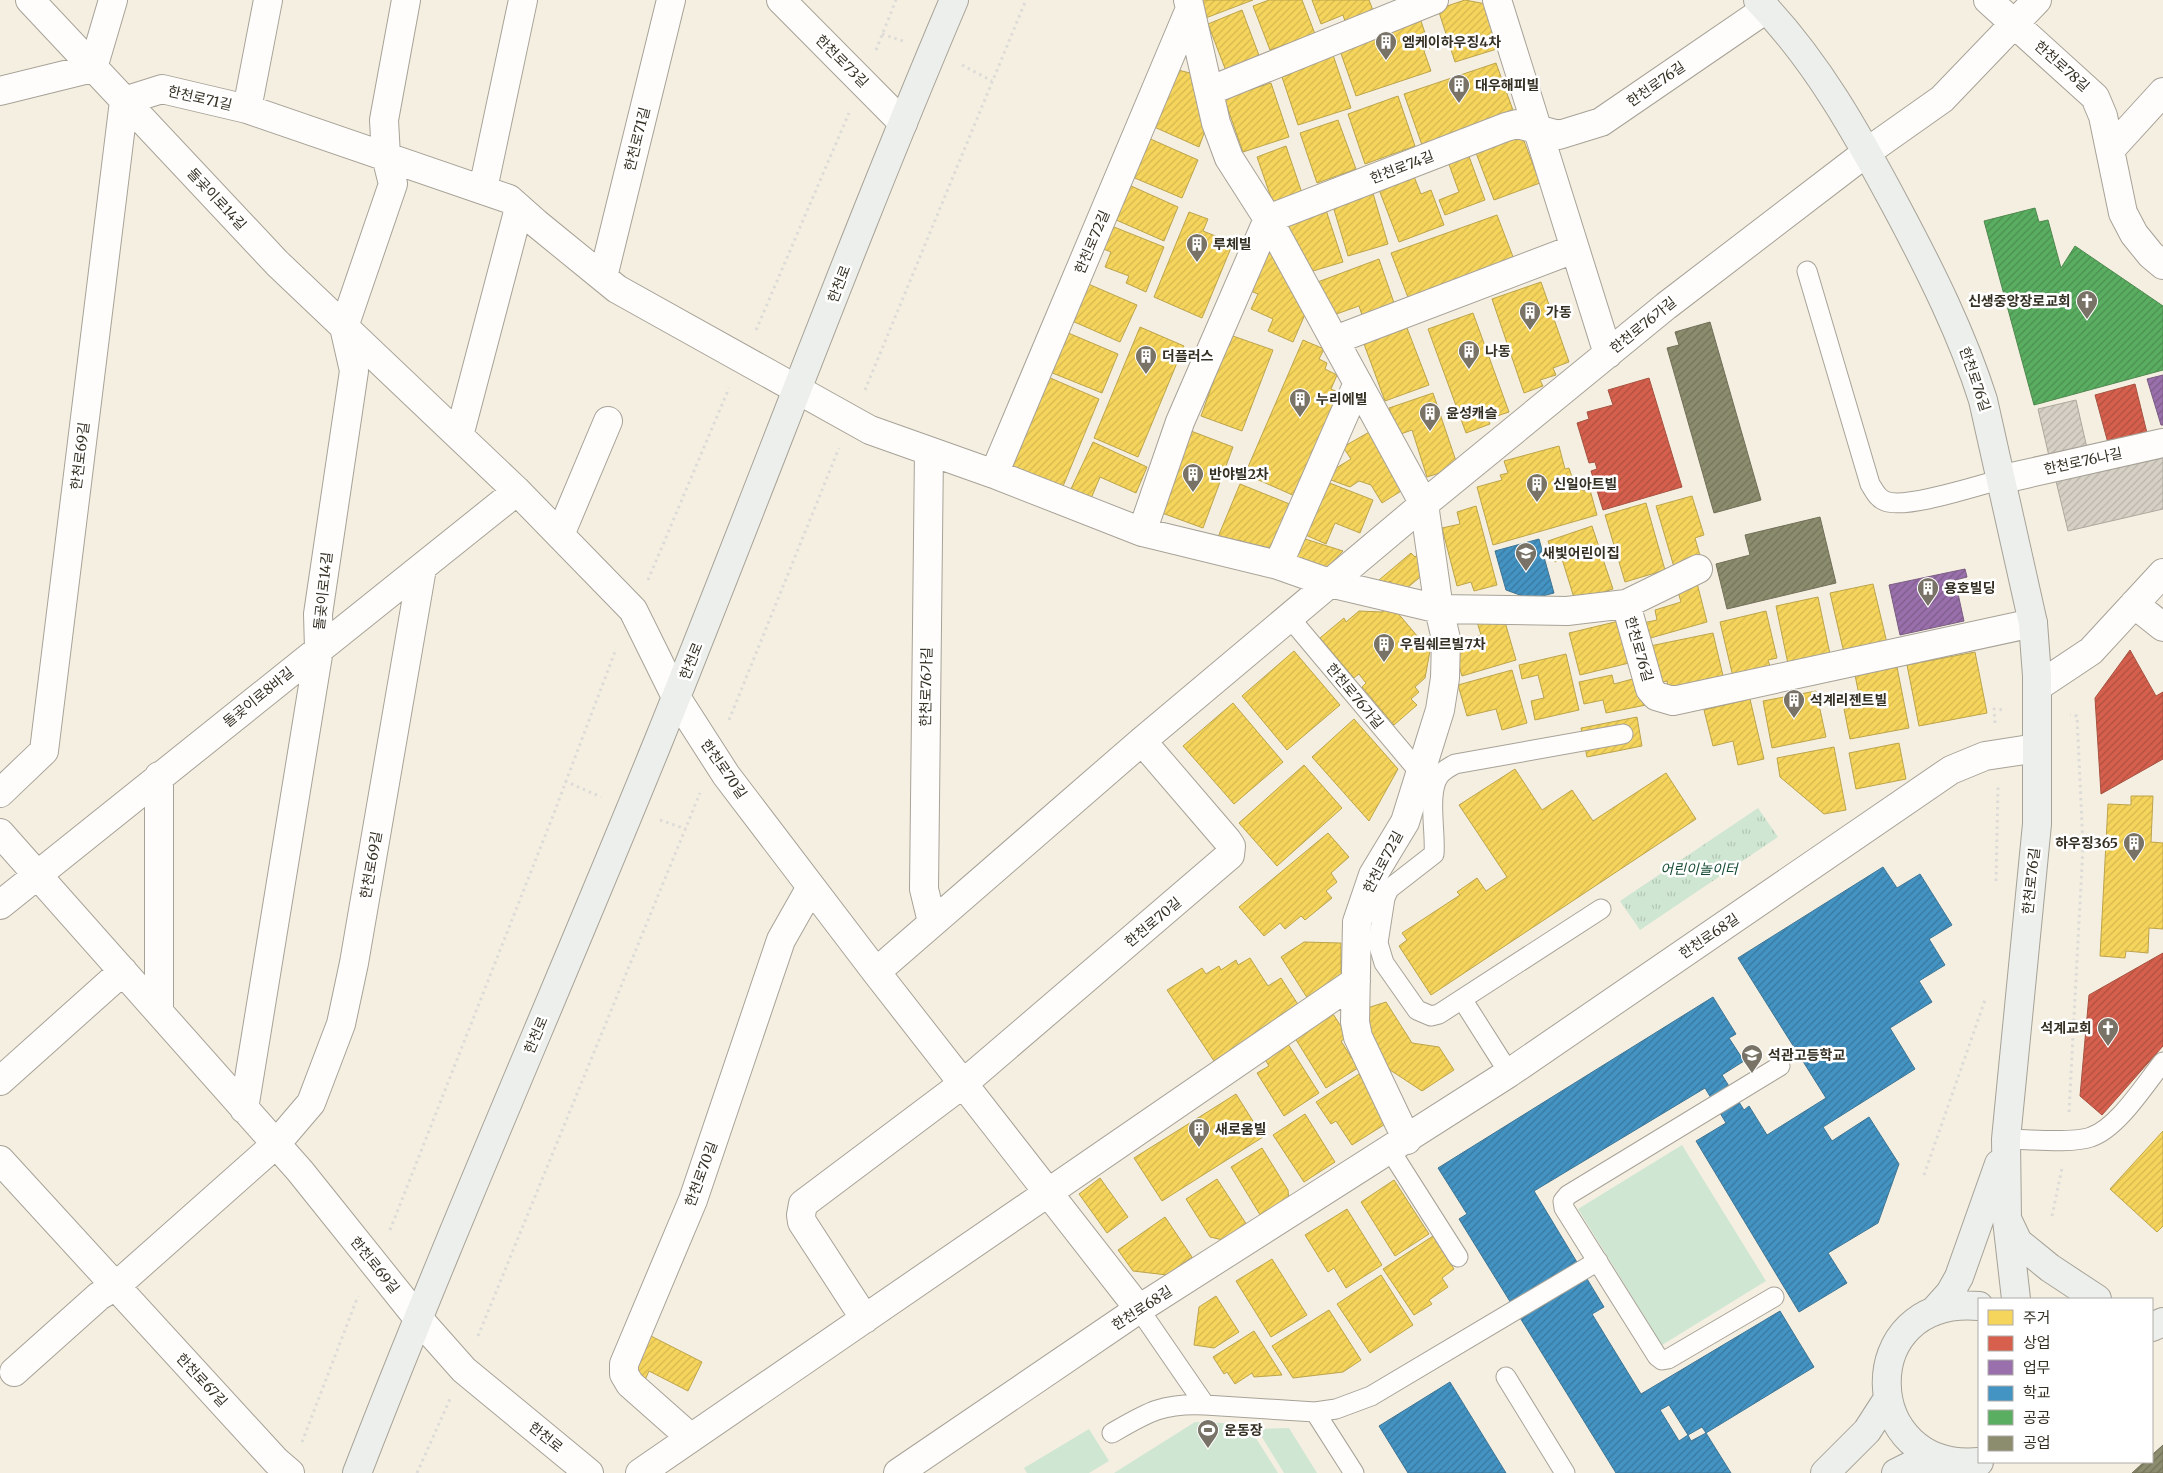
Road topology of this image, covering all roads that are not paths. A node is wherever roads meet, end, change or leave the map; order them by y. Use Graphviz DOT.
graph roads {
  1 [pos="30,0"];
  2 [pos="113,0"];
  3 [pos="268,0"];
  4 [pos="406,0"];
  5 [pos="523,0"];
  6 [pos="671,0"];
  7 [pos="781,0"];
  8 [pos="954,0"];
  9 [pos="1434,0"];
  10 [pos="1497,0"];
  11 [pos="1988,0"];
  12 [pos="2037,0"];
  13 [pos="1762,4"];
  14 [pos="1188,5"];
  15 [pos="2014,24"];
  16 [pos="93,68"];
  17 [pos="0,91"];
  18 [pos="1209,91"];
  19 [pos="2163,92"];
  20 [pos="124,100"];
  21 [pos="247,109"];
  22 [pos="902,123"];
  23 [pos="1537,129"];
  24 [pos="2111,149"];
  25 [pos="1867,152"];
  26 [pos="386,156"];
  27 [pos="483,189"];
  28 [pos="519,208"];
  29 [pos="1268,219"];
  30 [pos="1574,249"];
  31 [pos="2163,265"];
  32 [pos="1808,271"];
  33 [pos="603,277"];
  34 [pos="344,327"];
  35 [pos="1335,340"];
  36 [pos="1608,354"];
  37 [pos="1358,383"];
  38 [pos="798,390"];
  39 [pos="608,421"];
  40 [pos="459,436"];
  41 [pos="2163,443"];
  42 [pos="929,451"];
  43 [pos="994,474"];
  44 [pos="2003,479"];
  45 [pos="517,491"];
  46 [pos="1424,504"];
  47 [pos="1142,532"];
  48 [pos="560,535"];
  49 [pos="1278,565"];
  50 [pos="422,568"];
  51 [pos="1698,569"];
  52 [pos="2163,573"];
  53 [pos="1329,583"];
  54 [pos="1626,604"];
  55 [pos="2134,604"];
  56 [pos="1439,609"];
  57 [pos="1289,617"];
  58 [pos="2033,623"];
  59 [pos="2163,628"];
  60 [pos="319,649"];
  61 [pos="2037,687"];
  62 [pos="676,697"];
  63 [pos="1623,734"];
  64 [pos="1142,741"];
  65 [pos="2037,748"];
  66 [pos="1421,774"];
  67 [pos="159,776"];
  68 [pos="0,793"];
  69 [pos="0,833"];
  70 [pos="37,874"];
  71 [pos="811,887"];
  72 [pos="0,905"];
  73 [pos="1601,909"];
  74 [pos="932,922"];
  75 [pos="123,972"];
  76 [pos="876,972"];
  77 [pos="1356,981"];
  78 [pos="1462,999"];
  79 [pos="159,1012"];
  80 [pos="2163,1062"];
  81 [pos="1780,1066"];
  82 [pos="1509,1073"];
  83 [pos="0,1081"];
  84 [pos="964,1083"];
  85 [pos="244,1109"];
  86 [pos="2006,1139"];
  87 [pos="276,1144"];
  88 [pos="1399,1145"];
  89 [pos="0,1160"];
  90 [pos="1050,1193"];
  91 [pos="2007,1220"];
  92 [pos="1458,1258"];
  93 [pos="1598,1261"];
  94 [pos="116,1286"];
  95 [pos="1774,1297"];
  96 [pos="2016,1298"];
  97 [pos="2095,1298"];
  98 [pos="1978,1306"];
  99 [pos="1139,1309"];
  100 [pos="1933,1312"];
  101 [pos="417,1317"];
  102 [pos="866,1319"];
  103 [pos="14,1372"];
  104 [pos="1506,1376"];
  105 [pos="1887,1400"];
  106 [pos="1205,1405"];
  107 [pos="1315,1412"];
  108 [pos="1112,1432"];
  109 [pos="691,1438"];
  110 [pos="1939,1459"];
  111 [pos="1978,1462"];
  112 [pos="290,1473"];
  113 [pos="357,1473"];
  114 [pos="589,1473"];
  115 [pos="640,1473"];
  116 [pos="898,1473"];
  117 [pos="1354,1473"];
  118 [pos="1565,1473"];
  119 [pos="1825,1473"];
  120 [pos="1896,1473"];
  1 -- 16 [label="street, 돌곶이로14길"];
  2 -- 16 [label="street"];
  3 -- 21 [label="street, 한천로71길"];
  4 -- 26 [label="street"];
  5 -- 27 [label="street"];
  6 -- 33 [label="street, 한천로71길"];
  7 -- 22 [label="street, 한천로73길"];
  8 -- 22 [label="main road, 한천로"];
  9 -- 18 [label="street"];
  10 -- 23 [label="street"];
  11 -- 15 [label="street, 한천로78길"];
  12 -- 15 [label="street"];
  13 -- 23 [label="street, 한천로76길"];
  13 -- 25 [label="main road, 한천로76길"];
  14 -- 18 [label="street"];
  14 -- 43 [label="street, 한천로72길"];
  15 -- 24 [label="street, 한천로78길"];
  15 -- 25 [label="street"];
  16 -- 17 [label="street"];
  16 -- 20 [label="street, 돌곶이로14길"];
  18 -- 29 [label="street"];
  19 -- 24 [label="street"];
  20 -- 21 [label="street, 한천로71길"];
  20 -- 34 [label="street, 돌곶이로14길"];
  20 -- 68 [label="street, 한천로69길"];
  21 -- 26 [label="street, 한천로71길"];
  22 -- 38 [label="main road, 한천로"];
  23 -- 29 [label="street, 한천로74길"];
  23 -- 30 [label="street"];
  24 -- 31 [label="street, 한천로78길"];
  25 -- 36 [label="street, 한천로76가길"];
  25 -- 44 [label="main road, 한천로76길"];
  26 -- 27 [label="street, 한천로71길"];
  26 -- 34 [label="street"];
  27 -- 28 [label="street, 한천로71길"];
  28 -- 33 [label="street, 한천로71길"];
  28 -- 40 [label="street"];
  29 -- 35 [label="street"];
  29 -- 47 [label="street"];
  30 -- 35 [label="street"];
  30 -- 36 [label="street"];
  32 -- 44 [label="lane"];
  33 -- 38 [label="street, 한천로71길"];
  34 -- 40 [label="street, 돌곶이로14길"];
  34 -- 60 [label="street, 돌곶이로14길"];
  35 -- 37 [label="street"];
  36 -- 46 [label="street, 한천로76가길"];
  37 -- 46 [label="street"];
  37 -- 49 [label="street"];
  38 -- 42 [label="street"];
  38 -- 62 [label="main road, 한천로"];
  39 -- 48 [label="street"];
  40 -- 45 [label="street, 돌곶이로14길"];
  41 -- 44 [label="street, 한천로76나길"];
  42 -- 43 [label="street"];
  42 -- 74 [label="street, 한천로76가길"];
  43 -- 47 [label="street"];
  44 -- 58 [label="main road, 한천로76길"];
  45 -- 48 [label="street, 돌곶이로14길"];
  45 -- 50 [label="street, 돌곶이로8바길"];
  46 -- 53 [label="street, 한천로76가길"];
  46 -- 56 [label="street"];
  47 -- 49 [label="street"];
  48 -- 62 [label="street, 돌곶이로14길"];
  49 -- 53 [label="street"];
  50 -- 60 [label="street, 돌곶이로8바길"];
  50 -- 87 [label="street, 한천로69길"];
  51 -- 54 [label="street"];
  52 -- 55 [label="street"];
  53 -- 56 [label="street"];
  53 -- 57 [label="street, 한천로76가길"];
  54 -- 56 [label="street"];
  54 -- 58 [label="street, 한천로76길"];
  55 -- 59 [label="street"];
  55 -- 61 [label="street"];
  56 -- 66 [label="street, 한천로72길"];
  57 -- 64 [label="street, 한천로76가길"];
  57 -- 66 [label="lane, 한천로76가길"];
  58 -- 61 [label="main road, 한천로76길"];
  60 -- 67 [label="street, 돌곶이로8바길"];
  60 -- 85 [label="street"];
  61 -- 65 [label="main road, 한천로76길"];
  62 -- 71 [label="street, 한천로70길"];
  62 -- 101 [label="main road, 한천로"];
  63 -- 78 [label="lane"];
  64 -- 74 [label="street, 한천로76가길"];
  64 -- 84 [label="street, 한천로70길"];
  65 -- 82 [label="street, 한천로68길"];
  65 -- 86 [label="main road, 한천로76길"];
  66 -- 77 [label="street, 한천로72길"];
  67 -- 70 [label="street, 돌곶이로8바길"];
  67 -- 79 [label="street"];
  69 -- 70 [label="street, 한천로69길"];
  70 -- 72 [label="street, 돌곶이로8바길"];
  70 -- 75 [label="street, 한천로69길"];
  71 -- 76 [label="street, 한천로70길"];
  71 -- 109 [label="street, 한천로70길"];
  73 -- 78 [label="lane"];
  74 -- 76 [label="street, 한천로76가길"];
  75 -- 79 [label="street, 한천로69길"];
  75 -- 83 [label="street"];
  76 -- 84 [label="street, 한천로70길"];
  77 -- 88 [label="street, 한천로72길"];
  77 -- 90 [label="street"];
  78 -- 82 [label="lane"];
  79 -- 85 [label="street, 한천로69길"];
  80 -- 86 [label="lane"];
  81 -- 93 [label="lane"];
  82 -- 88 [label="street, 한천로68길"];
  84 -- 90 [label="street, 한천로70길"];
  84 -- 102 [label="street, 한천로70길"];
  85 -- 87 [label="street, 한천로69길"];
  86 -- 91 [label="main road"];
  86 -- 100 [label="main road"];
  87 -- 94 [label="street, 한천로69길"];
  87 -- 101 [label="street, 한천로69길"];
  88 -- 92 [label="lane"];
  88 -- 99 [label="street, 한천로68길"];
  89 -- 94 [label="street, 한천로67길"];
  90 -- 99 [label="street, 한천로70길"];
  90 -- 102 [label="street"];
  91 -- 96 [label="main road"];
  91 -- 97 [label="main road"];
  93 -- 95 [label="lane"];
  93 -- 107 [label="lane"];
  94 -- 103 [label="street"];
  94 -- 112 [label="street, 한천로67길"];
  98 -- 100 [label="main road"];
  99 -- 106 [label="lane"];
  99 -- 116 [label="street, 한천로68길"];
  100 -- 105 [label="main road"];
  101 -- 113 [label="main road, 한천로"];
  101 -- 114 [label="street, 한천로"];
  102 -- 109 [label="street"];
  104 -- 118 [label="lane"];
  105 -- 110 [label="main road"];
  105 -- 119 [label="main road"];
  106 -- 107 [label="lane"];
  106 -- 108 [label="lane"];
  107 -- 117 [label="lane"];
  109 -- 115 [label="street"];
  110 -- 111 [label="main road"];
  110 -- 120 [label="main road"];
}
